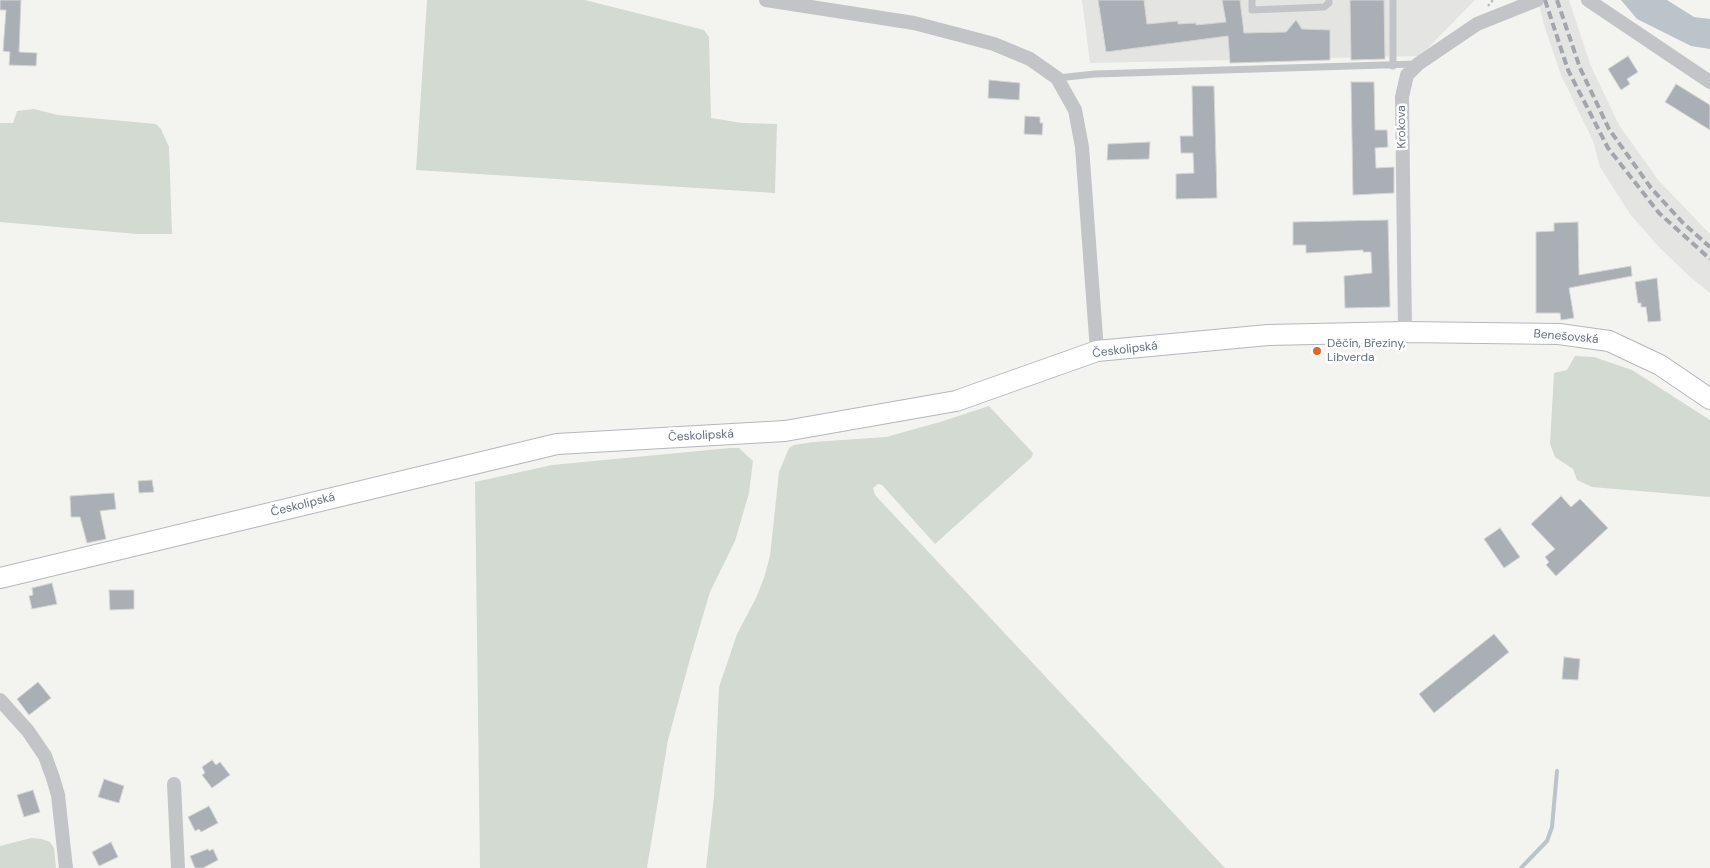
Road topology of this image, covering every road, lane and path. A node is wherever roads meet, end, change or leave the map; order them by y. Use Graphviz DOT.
graph roads {
  1 [pos="766,0"];
  2 [pos="1252,0"];
  3 [pos="1329,0"];
  4 [pos="1393,0"];
  5 [pos="1537,0"];
  6 [pos="1588,0"];
  7 [pos="1418,64"];
  8 [pos="1393,66"];
  9 [pos="1057,78"];
  10 [pos="1710,82"];
  11 [pos="1406,332"];
  12 [pos="1097,351"];
  13 [pos="1710,400"];
  14 [pos="0,578"];
  15 [pos="0,700"];
  16 [pos="174,784"];
  17 [pos="66,868"];
  18 [pos="178,868"];
  1 -- 9 [label="street"];
  2 -- 3 [label="lane"];
  4 -- 8 [label="lane"];
  5 -- 7 [label="street, Krokova"];
  6 -- 10 [label="street"];
  7 -- 8 [label="lane"];
  7 -- 11 [label="street, Krokova"];
  8 -- 9 [label="lane"];
  9 -- 12 [label="street"];
  11 -- 12 [label="main road, Českolipská"];
  11 -- 13 [label="main road, Benešovská"];
  12 -- 14 [label="main road, Českolipská"];
  15 -- 17 [label="street"];
  16 -- 18 [label="street"];
}
